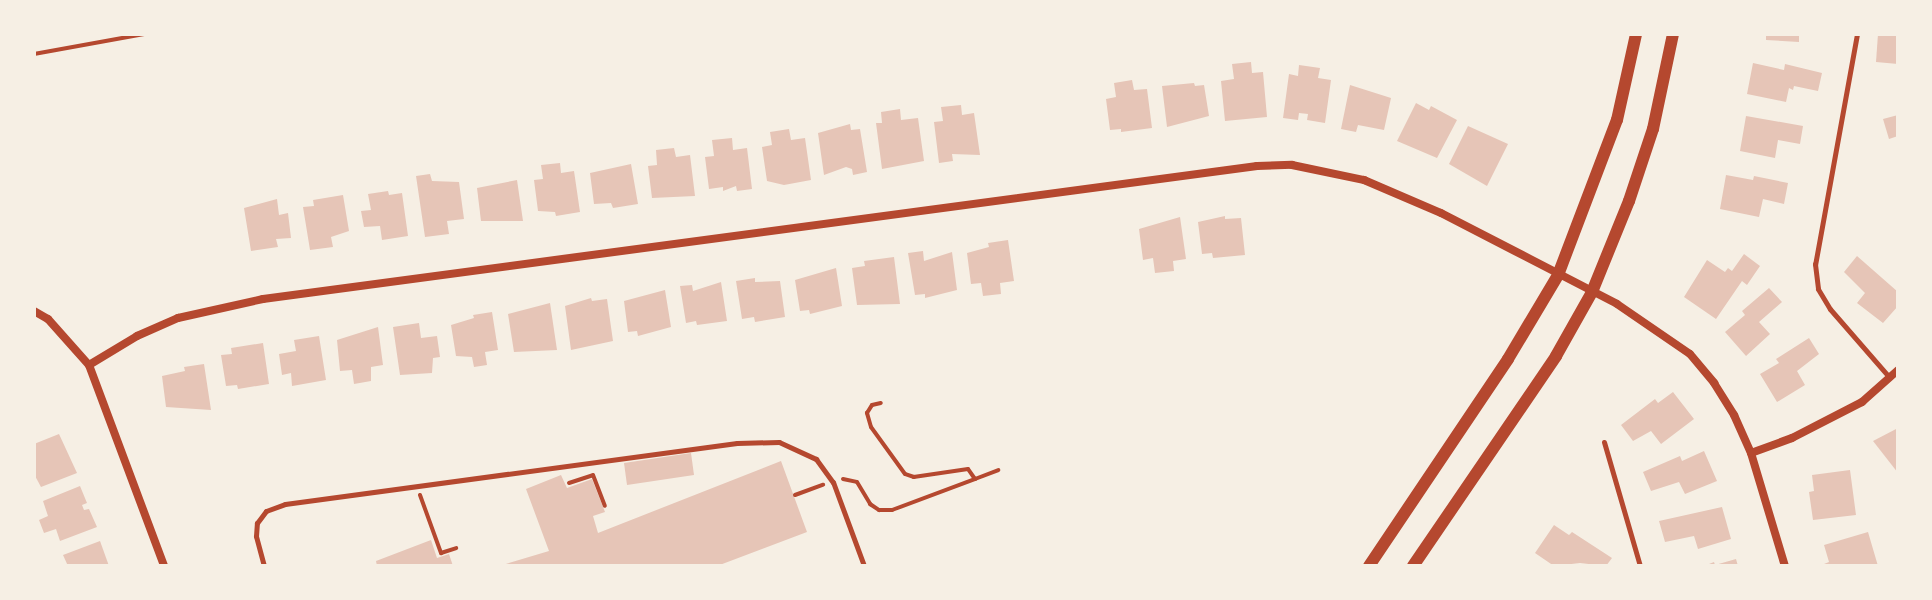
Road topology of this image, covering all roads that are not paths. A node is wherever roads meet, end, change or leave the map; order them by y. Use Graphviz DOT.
graph roads {
  1 [pos="1636,34"];
  2 [pos="1673,34"];
  3 [pos="1857,34"];
  4 [pos="1558,275"];
  5 [pos="1592,292"];
  6 [pos="34,311"];
  7 [pos="89,365"];
  8 [pos="1898,370"];
  9 [pos="1890,378"];
  10 [pos="1604,442"];
  11 [pos="1751,453"];
  12 [pos="164,566"];
  13 [pos="264,566"];
  14 [pos="864,566"];
  15 [pos="1369,566"];
  16 [pos="1413,566"];
  17 [pos="1640,566"];
  18 [pos="1785,566"];
  1 -- 4 [label="street"];
  2 -- 5 [label="street"];
  3 -- 9 [label="lane"];
  4 -- 5 [label="street"];
  4 -- 7 [label="street"];
  4 -- 15 [label="street"];
  5 -- 11 [label="street"];
  5 -- 16 [label="street"];
  6 -- 7 [label="street"];
  7 -- 12 [label="street"];
  8 -- 9 [label="street"];
  9 -- 11 [label="street"];
  10 -- 17 [label="lane"];
  11 -- 18 [label="street"];
  13 -- 14 [label="lane"];
}
